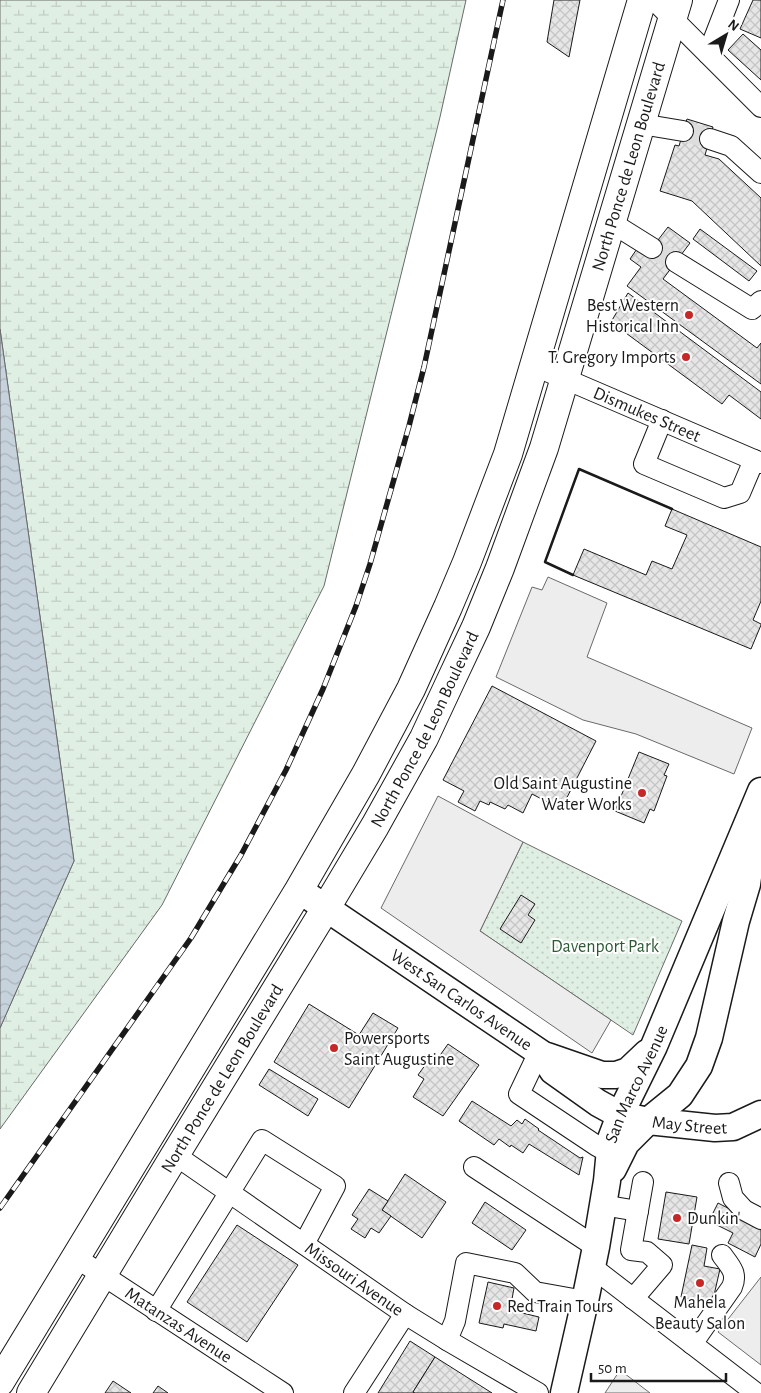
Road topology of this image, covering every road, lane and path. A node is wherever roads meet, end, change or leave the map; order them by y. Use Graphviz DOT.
graph roads {
  1 [pos="642,0"];
  2 [pos="728,0"];
  3 [pos="668,6"];
  4 [pos="708,54"];
  5 [pos="761,107"];
  6 [pos="641,124"];
  7 [pos="683,131"];
  8 [pos="710,138"];
  9 [pos="761,173"];
  10 [pos="612,223"];
  11 [pos="652,248"];
  12 [pos="676,262"];
  13 [pos="761,301"];
  14 [pos="535,366"];
  15 [pos="566,379"];
  16 [pos="662,420"];
  17 [pos="758,461"];
  18 [pos="761,791"];
  19 [pos="755,833"];
  20 [pos="754,882"];
  21 [pos="299,890"];
  22 [pos="326,908"];
  23 [pos="712,908"];
  24 [pos="654,1046"];
  25 [pos="540,1053"];
  26 [pos="759,1113"];
  27 [pos="620,1115"];
  28 [pos="663,1118"];
  29 [pos="610,1153"];
  30 [pos="175,1155"];
  31 [pos="474,1167"];
  32 [pos="644,1182"];
  33 [pos="729,1183"];
  34 [pos="229,1192"];
  35 [pos="605,1193"];
  36 [pos="638,1211"];
  37 [pos="761,1220"];
  38 [pos="304,1244"];
  39 [pos="722,1255"];
  40 [pos="75,1257"];
  41 [pos="594,1257"];
  42 [pos="103,1276"];
  43 [pos="633,1298"];
  44 [pos="585,1300"];
  45 [pos="156,1311"];
  46 [pos="405,1314"];
  47 [pos="447,1340"];
  48 [pos="692,1344"];
  49 [pos="0,1382"];
  50 [pos="31,1393"];
  51 [pos="283,1393"];
  52 [pos="354,1393"];
  53 [pos="538,1393"];
  54 [pos="564,1393"];
  55 [pos="756,1393"];
  1 -- 14 [label="highway, North Ponce de Leon Boulevard"];
  2 -- 4 [label="street"];
  3 -- 4 [label="street"];
  3 -- 6 [label="highway, North Ponce de Leon Boulevard"];
  4 -- 5 [label="street"];
  6 -- 7 [label="street"];
  6 -- 10 [label="highway, North Ponce de Leon Boulevard"];
  8 -- 9 [label="street"];
  10 -- 11 [label="street"];
  10 -- 15 [label="highway, North Ponce de Leon Boulevard"];
  12 -- 13 [label="street"];
  14 -- 15 [label="street, Dismukes Street"];
  14 -- 21 [label="highway, North Ponce de Leon Boulevard"];
  15 -- 16 [label="street, Dismukes Street"];
  15 -- 22 [label="highway, North Ponce de Leon Boulevard"];
  16 -- 17 [label="street, Dismukes Street"];
  16 -- 17 [label="street"];
  18 -- 19 [label="main road, San Marco Avenue"];
  19 -- 20 [label="main road"];
  19 -- 23 [label="main road, San Marco Avenue"];
  20 -- 23 [label="main road"];
  20 -- 28 [label="main road"];
  21 -- 22 [label="main road, West San Carlos Avenue"];
  21 -- 40 [label="highway, North Ponce de Leon Boulevard"];
  22 -- 25 [label="main road, West San Carlos Avenue"];
  22 -- 30 [label="highway, North Ponce de Leon Boulevard"];
  23 -- 24 [label="main road, San Marco Avenue"];
  24 -- 25 [label="main road"];
  24 -- 27 [label="main road, San Marco Avenue"];
  24 -- 28 [label="main road"];
  25 -- 27 [label="main road, West San Carlos Avenue"];
  25 -- 29 [label="street"];
  26 -- 28 [label="main road, May Street"];
  27 -- 28 [label="main road, May Street"];
  27 -- 29 [label="main road, San Marco Avenue"];
  28 -- 35 [label="main road"];
  29 -- 35 [label="main road, San Marco Avenue"];
  30 -- 34 [label="street, Missouri Avenue"];
  30 -- 42 [label="highway, North Ponce de Leon Boulevard"];
  31 -- 41 [label="street"];
  32 -- 36 [label="street"];
  33 -- 37 [label="street"];
  34 -- 38 [label="street, Missouri Avenue"];
  34 -- 38 [label="street"];
  34 -- 45 [label="street"];
  35 -- 36 [label="street"];
  35 -- 41 [label="main road, San Marco Avenue"];
  36 -- 43 [label="street"];
  38 -- 46 [label="street, Missouri Avenue"];
  39 -- 48 [label="street"];
  40 -- 42 [label="street, Matanzas Avenue"];
  40 -- 49 [label="highway, North Ponce de Leon Boulevard"];
  41 -- 43 [label="street"];
  41 -- 44 [label="main road, San Marco Avenue"];
  42 -- 45 [label="street, Matanzas Avenue"];
  42 -- 50 [label="highway, North Ponce de Leon Boulevard"];
  43 -- 48 [label="street"];
  44 -- 47 [label="street"];
  44 -- 54 [label="main road, San Marco Avenue"];
  45 -- 51 [label="street, Matanzas Avenue"];
  46 -- 47 [label="street, Missouri Avenue"];
  46 -- 52 [label="street"];
  47 -- 53 [label="street, Missouri Avenue"];
  48 -- 55 [label="street"];
}
